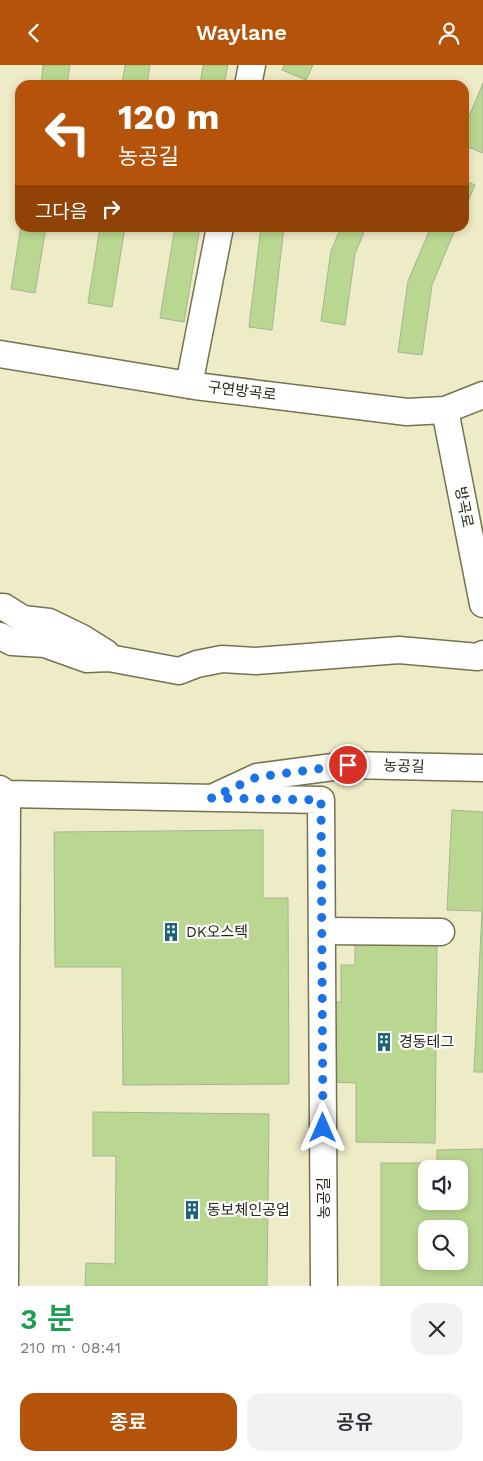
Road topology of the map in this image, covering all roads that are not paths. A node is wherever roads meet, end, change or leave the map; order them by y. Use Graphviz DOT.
graph roads {
  1 [pos="252,65"];
  2 [pos="249,80"];
  3 [pos="219,232"];
  4 [pos="0,353"];
  5 [pos="189,385"];
  6 [pos="483,395"];
  7 [pos="445,410"];
  8 [pos="476,527"];
  9 [pos="483,604"];
  10 [pos="0,607"];
  11 [pos="0,636"];
  12 [pos="483,654"];
  13 [pos="108,658"];
  14 [pos="483,768"];
  15 [pos="4,792"];
  16 [pos="211,798"];
  17 [pos="323,931"];
  18 [pos="441,932"];
  19 [pos="5,1286"];
  20 [pos="324,1286"];
  1 -- 2 [label="street"];
  3 -- 5 [label="street"];
  4 -- 5 [label="street, 구연방곡로"];
  5 -- 7 [label="street, 구연방곡로"];
  6 -- 7 [label="street, 구연방곡로"];
  7 -- 8 [label="street, 방곡로"];
  8 -- 9 [label="street, 방곡로"];
  10 -- 13 [label="street"];
  11 -- 13 [label="street"];
  12 -- 13 [label="street"];
  14 -- 16 [label="street, 농공길"];
  15 -- 16 [label="street, 농공길"];
  15 -- 19 [label="street, 농공길"];
  16 -- 17 [label="street, 농공길"];
  17 -- 18 [label="street"];
  17 -- 20 [label="street, 농공길"];
}
